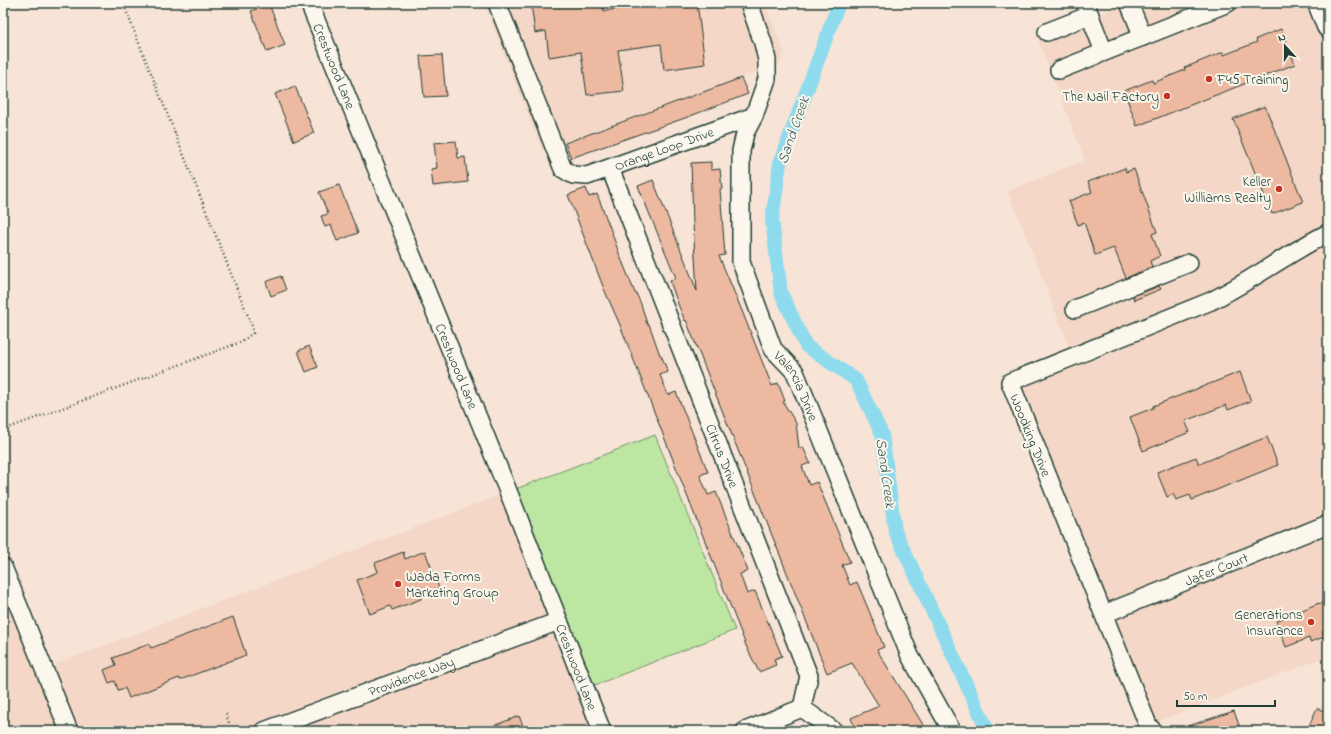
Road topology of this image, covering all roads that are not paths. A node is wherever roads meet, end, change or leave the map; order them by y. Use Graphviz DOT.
graph roads {
  1 [pos="309,3"];
  2 [pos="497,3"];
  3 [pos="749,3"];
  4 [pos="1228,3"];
  5 [pos="1319,3"];
  6 [pos="1133,4"];
  7 [pos="1088,9"];
  8 [pos="1328,26"];
  9 [pos="1047,32"];
  10 [pos="1143,37"];
  11 [pos="1104,52"];
  12 [pos="1060,70"];
  13 [pos="754,116"];
  14 [pos="610,168"];
  15 [pos="1328,233"];
  16 [pos="1189,263"];
  17 [pos="1075,309"];
  18 [pos="1328,524"];
  19 [pos="3,567"];
  20 [pos="1104,614"];
  21 [pos="559,622"];
  22 [pos="802,708"];
  23 [pos="1150,728"];
  24 [pos="69,731"];
  25 [pos="264,731"];
  26 [pos="602,731"];
  27 [pos="745,731"];
  28 [pos="834,731"];
  29 [pos="952,731"];
  1 -- 21 [label="street, Crestwood Lane"];
  2 -- 14 [label="street, Orange Loop Drive"];
  3 -- 13 [label="street, Valencia Drive"];
  4 -- 10 [label="street"];
  5 -- 8 [label="main road"];
  6 -- 10 [label="street"];
  7 -- 9 [label="street"];
  7 -- 11 [label="street"];
  10 -- 11 [label="street"];
  11 -- 12 [label="street"];
  13 -- 14 [label="street, Orange Loop Drive"];
  13 -- 29 [label="street, Valencia Drive"];
  14 -- 22 [label="street, Citrus Drive"];
  15 -- 20 [label="street, Woodking Drive"];
  16 -- 17 [label="street"];
  18 -- 20 [label="street, Jafer Court"];
  19 -- 24 [label="street"];
  20 -- 23 [label="street, Woodking Drive"];
  21 -- 25 [label="street, Providence Way"];
  21 -- 26 [label="street, Crestwood Lane"];
  22 -- 27 [label="street"];
  22 -- 28 [label="street"];
}
